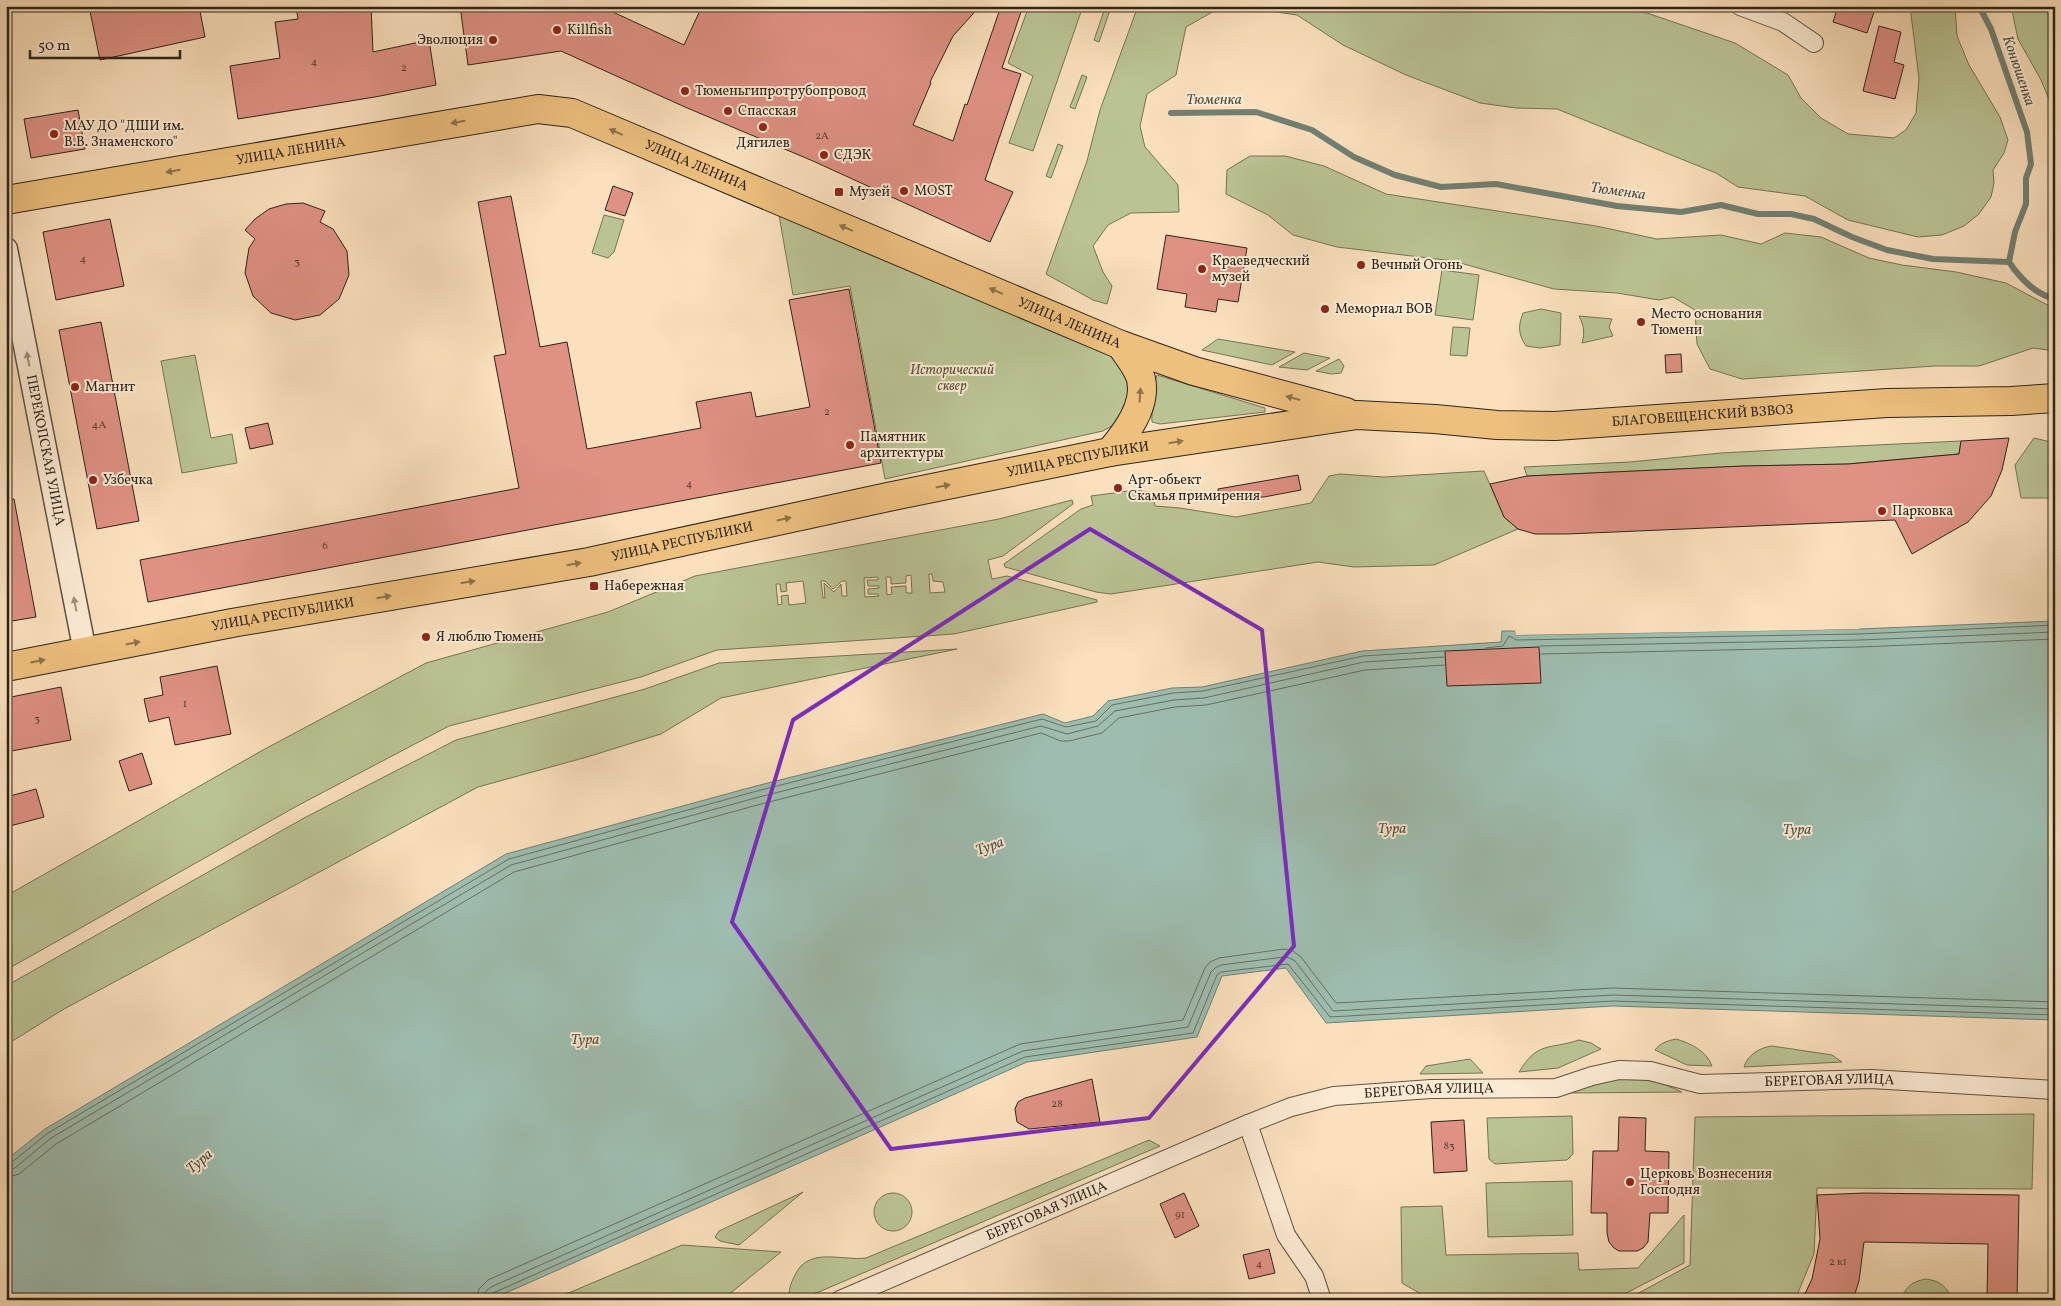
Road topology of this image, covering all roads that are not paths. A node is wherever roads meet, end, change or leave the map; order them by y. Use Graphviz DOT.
graph roads {
  1 [pos="1740,6"];
  2 [pos="1814,42"];
  3 [pos="6,200"];
  4 [pos="6,249"];
  5 [pos="1121,345"];
  6 [pos="2052,397"];
  7 [pos="1357,415"];
  8 [pos="1110,452"];
  9 [pos="85,652"];
  10 [pos="6,666"];
  11 [pos="2055,1090"];
  12 [pos="1248,1124"];
  13 [pos="840,1300"];
  14 [pos="1322,1300"];
  1 -- 2 [label="street"];
  5 -- 3 [label="main road, УЛИЦА ЛЕНИНА, one-way"];
  9 -- 4 [label="street, ПЕРЕКОПСКАЯ УЛИЦА, one-way"];
  7 -- 5 [label="main road, УЛИЦА ЛЕНИНА, one-way"];
  8 -- 5 [label="main road, one-way"];
  6 -- 7 [label="main road, БЛАГОВЕЩЕНСКИЙ ВЗВОЗ"];
  8 -- 7 [label="main road, УЛИЦА РЕСПУБЛИКИ, one-way"];
  9 -- 8 [label="main road, УЛИЦА РЕСПУБЛИКИ, one-way"];
  10 -- 9 [label="main road, УЛИЦА РЕСПУБЛИКИ, one-way"];
  11 -- 12 [label="street, БЕРЕГОВАЯ УЛИЦА"];
  12 -- 13 [label="street, БЕРЕГОВАЯ УЛИЦА"];
  12 -- 14 [label="street"];
}
